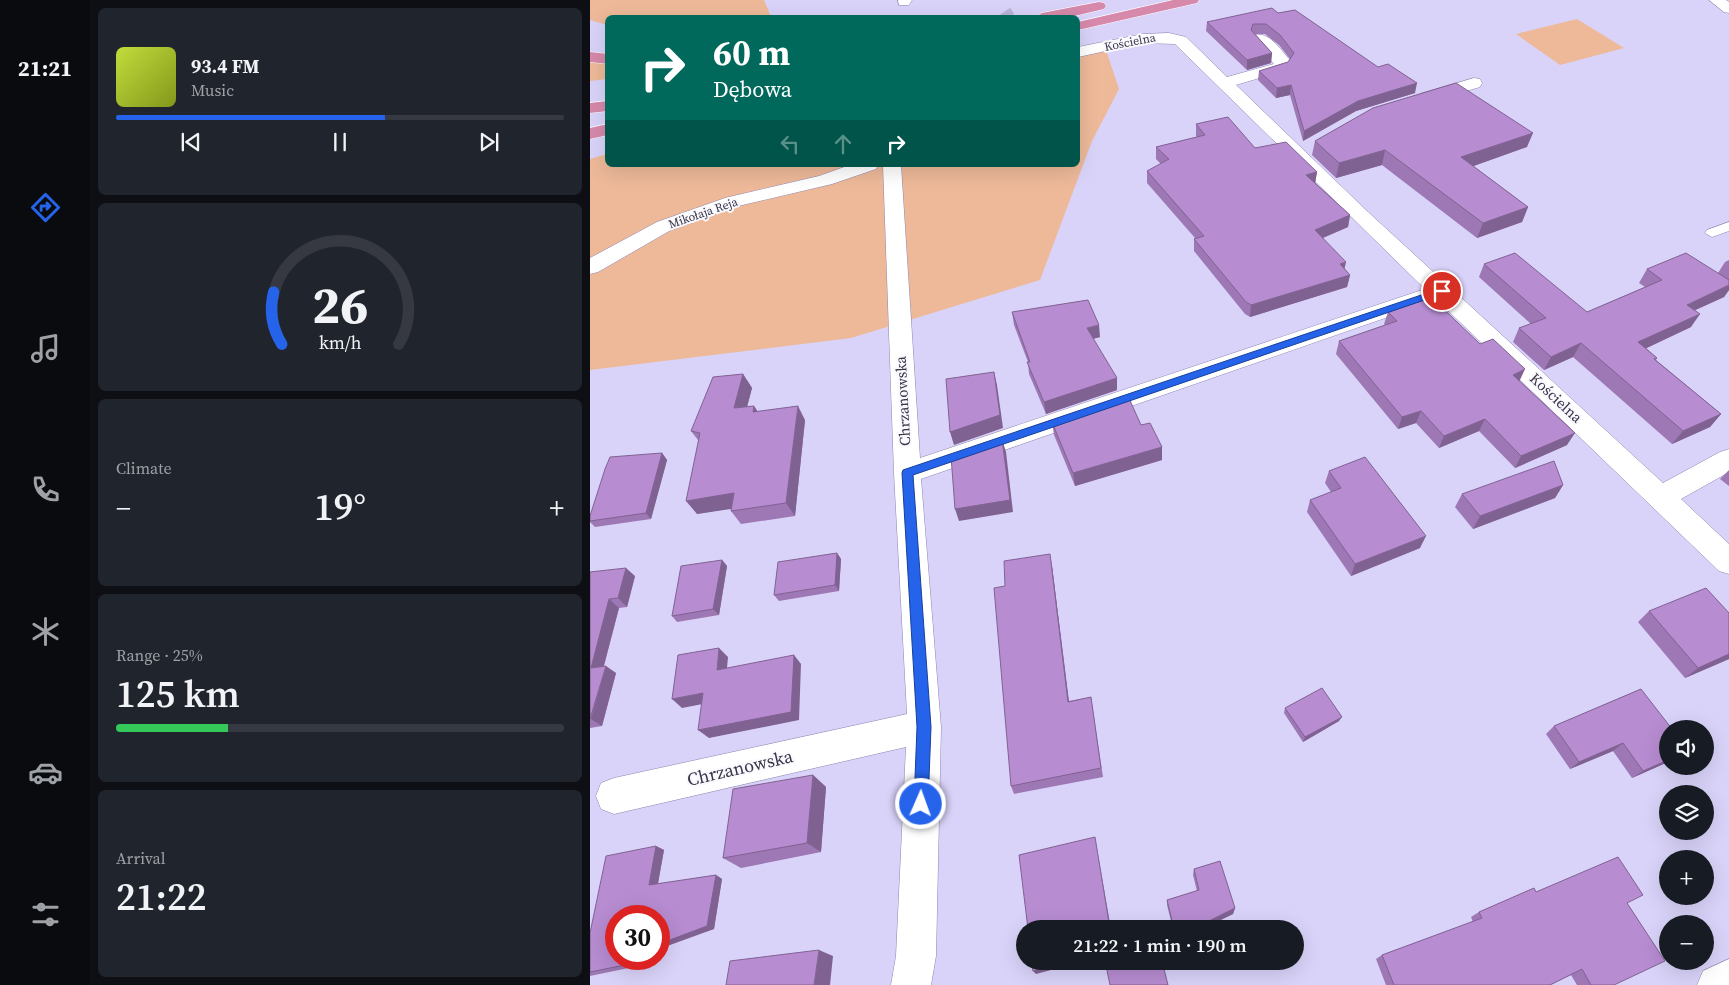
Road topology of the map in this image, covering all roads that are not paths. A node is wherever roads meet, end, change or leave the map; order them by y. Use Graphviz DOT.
graph roads {
  1 [pos="1192,0"];
  2 [pos="1716,0"];
  3 [pos="1116,2"];
  4 [pos="1729,9"];
  5 [pos="1056,15"];
  6 [pos="1080,26"];
  7 [pos="1260,38"];
  8 [pos="1080,52"];
  9 [pos="590,57"];
  10 [pos="605,59"];
  11 [pos="1224,83"];
  12 [pos="1474,83"];
  13 [pos="1409,103"];
  14 [pos="605,106"];
  15 [pos="590,108"];
  16 [pos="605,130"];
  17 [pos="590,134"];
  18 [pos="879,176"];
  19 [pos="1729,226"];
  20 [pos="1712,232"];
  21 [pos="590,267"];
  22 [pos="1442,291"];
  23 [pos="1729,459"];
  24 [pos="907,473"];
  25 [pos="1661,497"];
  26 [pos="1729,562"];
  27 [pos="924,727"];
  28 [pos="614,796"];
  29 [pos="1729,979"];
  30 [pos="911,985"];
  31 [pos="1717,985"];
  1 -- 6 [label="highway"];
  2 -- 4 [label="street"];
  3 -- 5 [label="highway"];
  7 -- 11 [label="street"];
  8 -- 11 [label="street, Kościelna"];
  9 -- 10 [label="highway"];
  11 -- 22 [label="street, Kościelna"];
  12 -- 13 [label="street"];
  14 -- 15 [label="highway"];
  16 -- 17 [label="highway"];
  18 -- 21 [label="street, Mikołaja Reja"];
  18 -- 24 [label="street, Chrzanowska"];
  19 -- 20 [label="lane"];
  22 -- 24 [label="street"];
  22 -- 25 [label="street, Kościelna"];
  23 -- 25 [label="street"];
  24 -- 27 [label="street, Chrzanowska"];
  25 -- 26 [label="street, Kościelna"];
  27 -- 28 [label="street, Chrzanowska"];
  27 -- 30 [label="street, Chrzanowska"];
  29 -- 31 [label="street"];
}
